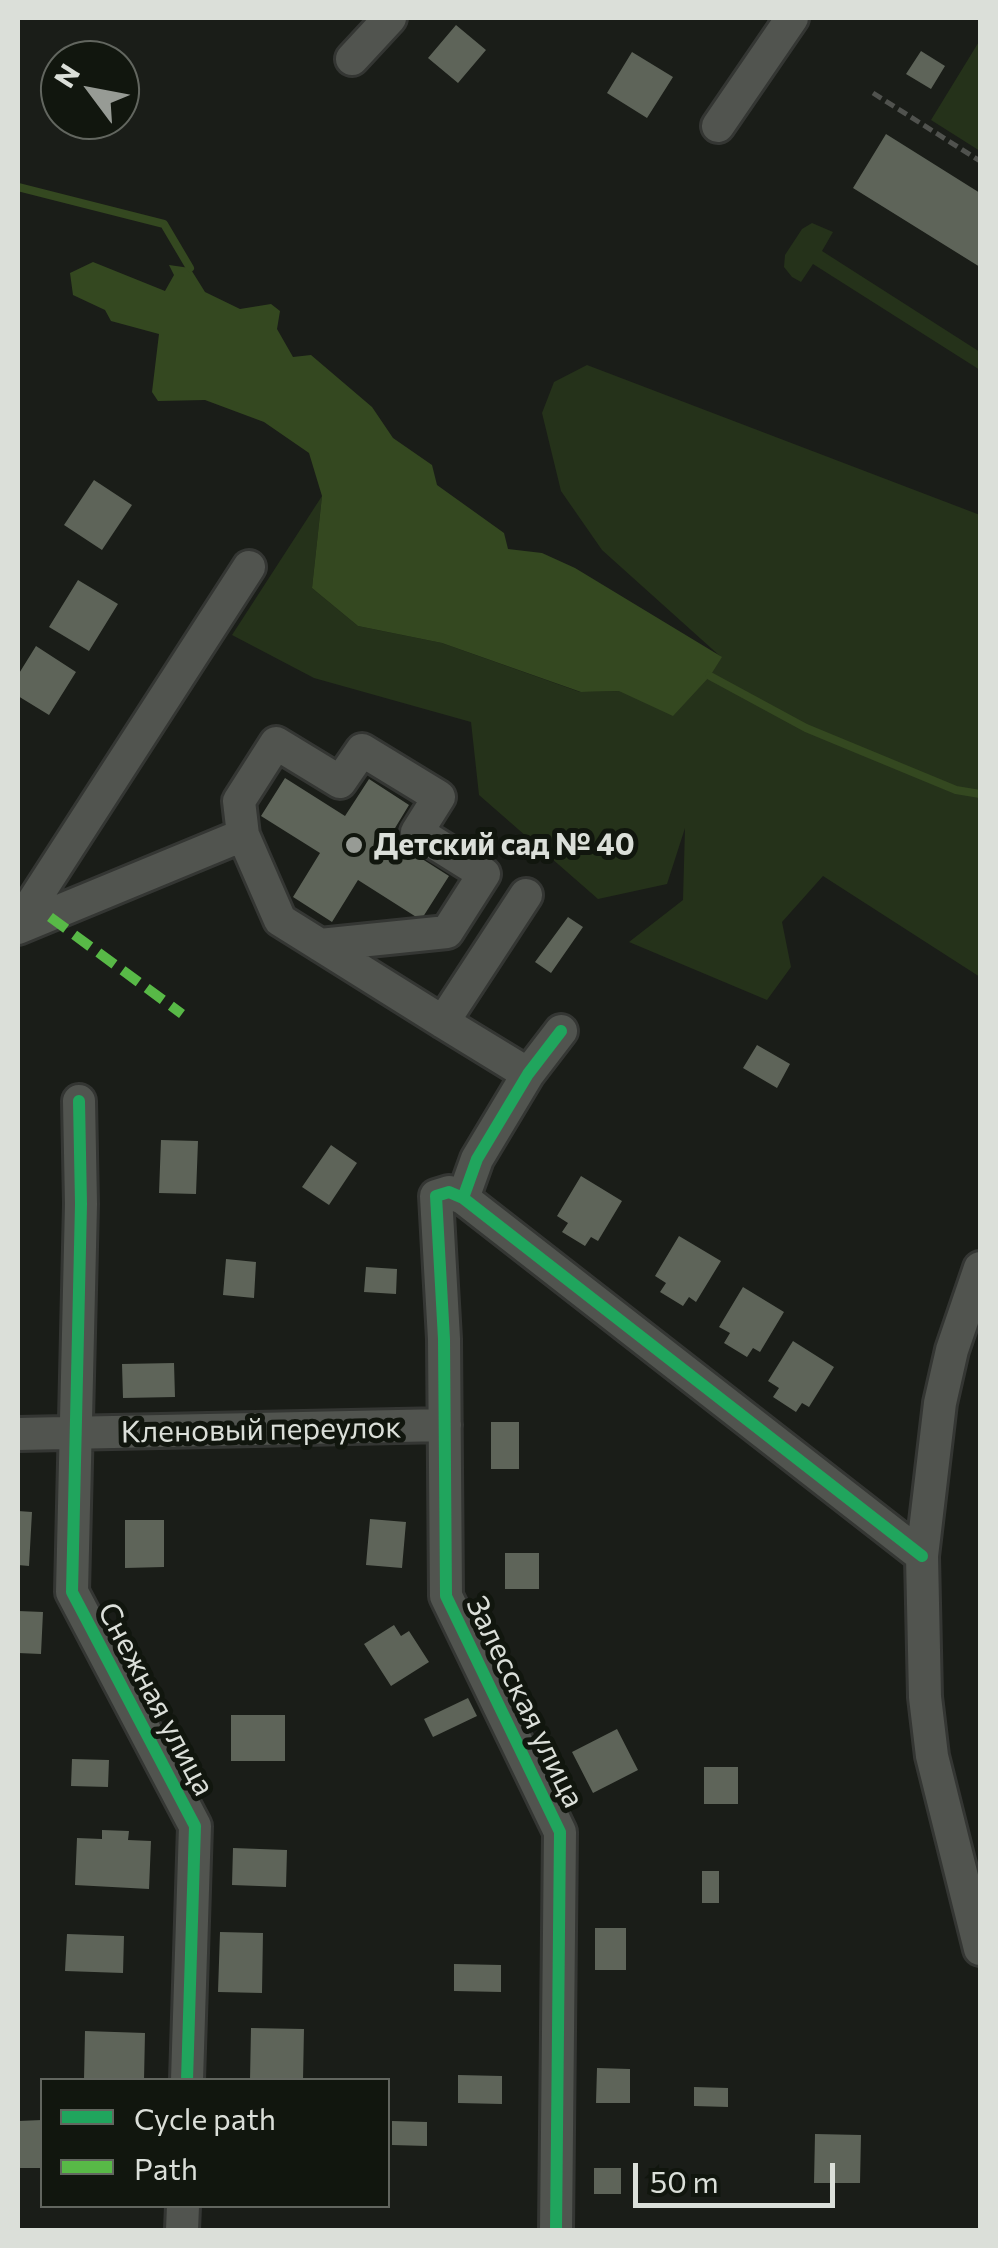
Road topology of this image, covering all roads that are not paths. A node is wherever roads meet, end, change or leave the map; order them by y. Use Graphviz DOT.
graph roads {
  1 [pos="390,18"];
  2 [pos="792,18"];
  3 [pos="352,58"];
  4 [pos="718,126"];
  5 [pos="249,567"];
  6 [pos="243,835"];
  7 [pos="526,895"];
  8 [pos="18,926"];
  9 [pos="320,945"];
  10 [pos="443,1022"];
  11 [pos="560,1031"];
  12 [pos="528,1074"];
  13 [pos="79,1100"];
  14 [pos="450,1197"];
  15 [pos="980,1268"];
  16 [pos="445,1425"];
  17 [pos="18,1434"];
  18 [pos="78,1434"];
  19 [pos="922,1556"];
  20 [pos="980,1948"];
  21 [pos="187,2078"];
  22 [pos="556,2230"];
  1 -- 3 [label="street"];
  2 -- 4 [label="street"];
  5 -- 8 [label="street"];
  6 -- 8 [label="street"];
  6 -- 9 [label="street"];
  6 -- 9 [label="street"];
  7 -- 10 [label="street"];
  9 -- 10 [label="street"];
  10 -- 12 [label="street"];
  11 -- 12 [label="street"];
  12 -- 14 [label="street"];
  13 -- 18 [label="street, Снежная улица"];
  14 -- 16 [label="street, Залесская улица"];
  14 -- 19 [label="street"];
  15 -- 19 [label="street"];
  16 -- 18 [label="street, Кленовый переулок"];
  16 -- 22 [label="street, Залесская улица"];
  17 -- 18 [label="street, Кленовый переулок"];
  18 -- 21 [label="street, Снежная улица"];
  19 -- 20 [label="street"];
}
